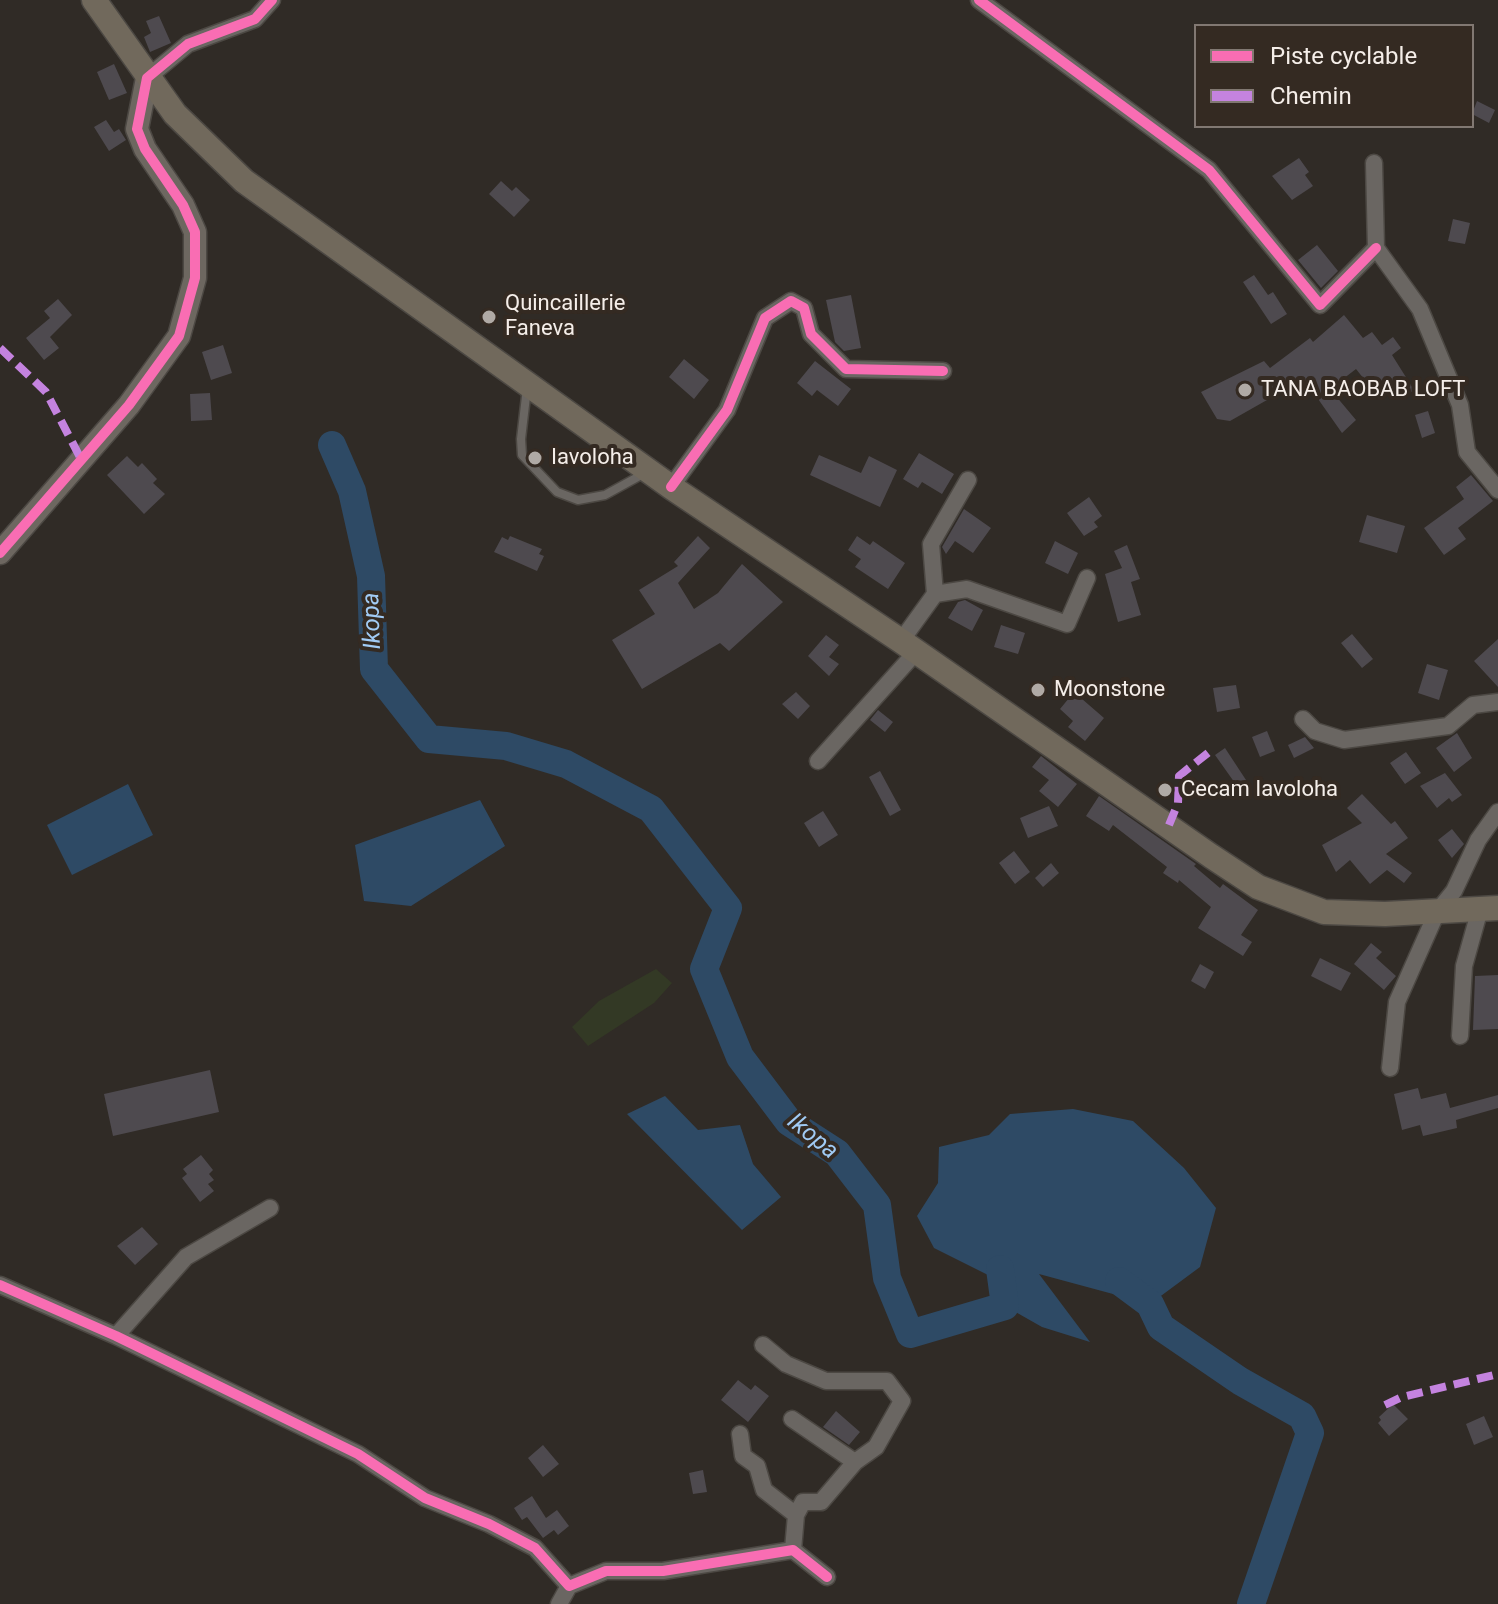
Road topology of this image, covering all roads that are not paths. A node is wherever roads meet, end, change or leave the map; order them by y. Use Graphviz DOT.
graph roads {
  1 [pos="94,0"];
  2 [pos="272,0"];
  3 [pos="979,0"];
  4 [pos="147,78"];
  5 [pos="1374,163"];
  6 [pos="1376,248"];
  7 [pos="943,371"];
  8 [pos="527,385"];
  9 [pos="649,471"];
  10 [pos="968,480"];
  11 [pos="671,487"];
  12 [pos="1498,490"];
  13 [pos="0,553"];
  14 [pos="1087,578"];
  15 [pos="935,594"];
  16 [pos="908,647"];
  17 [pos="1498,702"];
  18 [pos="1303,719"];
  19 [pos="818,761"];
  20 [pos="1498,812"];
  21 [pos="1489,909"];
  22 [pos="1437,912"];
  23 [pos="1460,1036"];
  24 [pos="1390,1068"];
  25 [pos="270,1208"];
  26 [pos="0,1285"];
  27 [pos="116,1336"];
  28 [pos="763,1345"];
  29 [pos="792,1419"];
  30 [pos="740,1434"];
  31 [pos="855,1462"];
  32 [pos="796,1515"];
  33 [pos="793,1550"];
  34 [pos="827,1577"];
  35 [pos="569,1586"];
  36 [pos="559,1604"];
  1 -- 4 [label="main road"];
  2 -- 4 [label="street"];
  3 -- 6 [label="street"];
  4 -- 8 [label="main road"];
  4 -- 13 [label="street"];
  5 -- 6 [label="street"];
  6 -- 12 [label="street"];
  7 -- 11 [label="street"];
  8 -- 9 [label="main road"];
  8 -- 9 [label="lane"];
  9 -- 11 [label="main road"];
  10 -- 15 [label="street"];
  11 -- 16 [label="main road"];
  14 -- 15 [label="street"];
  15 -- 16 [label="street"];
  16 -- 19 [label="street"];
  16 -- 22 [label="main road"];
  17 -- 18 [label="street"];
  20 -- 22 [label="street"];
  21 -- 22 [label="main road"];
  21 -- 23 [label="street"];
  22 -- 24 [label="street"];
  25 -- 27 [label="street"];
  26 -- 27 [label="street"];
  27 -- 35 [label="street"];
  28 -- 31 [label="street"];
  29 -- 31 [label="street"];
  30 -- 32 [label="street"];
  31 -- 32 [label="street"];
  32 -- 33 [label="street"];
  33 -- 34 [label="street"];
  33 -- 35 [label="street"];
  35 -- 36 [label="street"];
}
